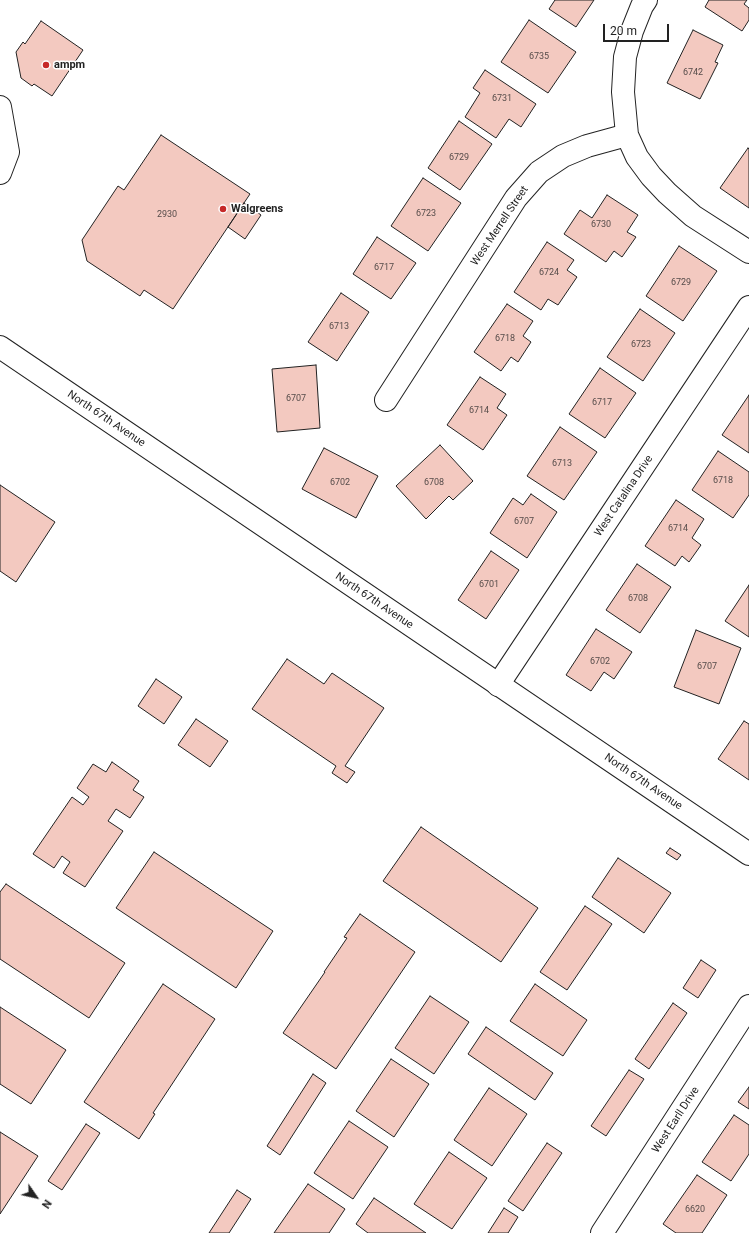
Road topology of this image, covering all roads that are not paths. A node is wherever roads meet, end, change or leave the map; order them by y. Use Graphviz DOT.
graph roads {
  1 [pos="646,0"];
  2 [pos="0,107"];
  3 [pos="628,135"];
  4 [pos="0,173"];
  5 [pos="749,252"];
  6 [pos="749,307"];
  7 [pos="0,347"];
  8 [pos="386,400"];
  9 [pos="498,685"];
  10 [pos="749,854"];
  11 [pos="749,1006"];
  12 [pos="602,1233"];
  1 -- 3 [label="street"];
  2 -- 4 [label="street"];
  3 -- 5 [label="street"];
  3 -- 8 [label="street, West Merrell Street"];
  6 -- 9 [label="street, West Catalina Drive"];
  7 -- 9 [label="street, North 67th Avenue"];
  9 -- 10 [label="street, North 67th Avenue"];
  11 -- 12 [label="street, West Earll Drive"];
}
